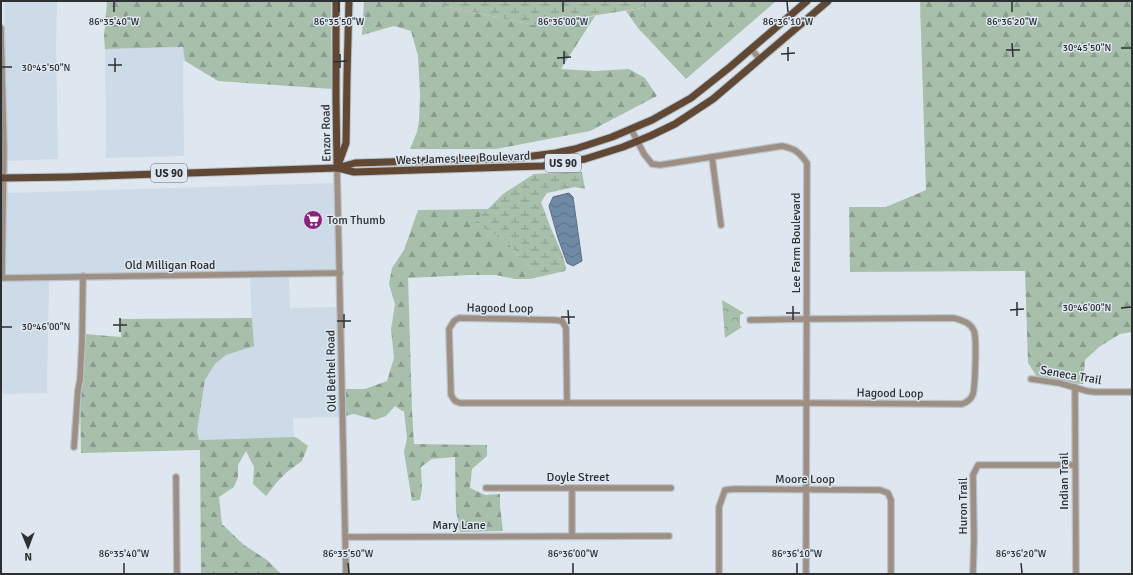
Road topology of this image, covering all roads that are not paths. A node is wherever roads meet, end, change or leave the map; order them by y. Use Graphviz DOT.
graph roads {
  1 [pos="336,1"];
  2 [pos="350,1"];
  3 [pos="807,1"];
  4 [pos="828,1"];
  5 [pos="1,28"];
  6 [pos="751,48"];
  7 [pos="760,59"];
  8 [pos="631,130"];
  9 [pos="638,141"];
  10 [pos="712,157"];
  11 [pos="337,168"];
  12 [pos="2,178"];
  13 [pos="721,226"];
  14 [pos="340,273"];
  15 [pos="83,276"];
  16 [pos="2,278"];
  17 [pos="807,319"];
  18 [pos="750,320"];
  19 [pos="1031,379"];
  20 [pos="1075,387"];
  21 [pos="1132,392"];
  22 [pos="567,403"];
  23 [pos="806,403"];
  24 [pos="74,447"];
  25 [pos="1075,465"];
  26 [pos="176,477"];
  27 [pos="486,488"];
  28 [pos="572,488"];
  29 [pos="671,488"];
  30 [pos="806,490"];
  31 [pos="572,536"];
  32 [pos="670,536"];
  33 [pos="346,537"];
  34 [pos="178,574"];
  35 [pos="346,574"];
  36 [pos="719,574"];
  37 [pos="806,574"];
  38 [pos="891,574"];
  39 [pos="973,574"];
  40 [pos="1076,574"];
  1 -- 11 [label="main road, Enzor Road"];
  2 -- 11 [label="main road, Enzor Road"];
  3 -- 6 [label="main road, West James Lee Boulevard / US 90"];
  4 -- 7 [label="main road, West James Lee Boulevard / US 90"];
  5 -- 12 [label="street"];
  6 -- 7 [label="street"];
  6 -- 8 [label="main road, West James Lee Boulevard / US 90"];
  7 -- 9 [label="main road, West James Lee Boulevard / US 90"];
  8 -- 9 [label="street, Lee Farm Boulevard"];
  8 -- 11 [label="main road, West James Lee Boulevard / US 90"];
  9 -- 10 [label="street, Lee Farm Boulevard"];
  9 -- 11 [label="main road, West James Lee Boulevard / US 90"];
  10 -- 13 [label="street"];
  10 -- 17 [label="street, Lee Farm Boulevard"];
  11 -- 12 [label="main road, West James Lee Boulevard / US 90"];
  11 -- 14 [label="street, Old Bethel Road"];
  12 -- 16 [label="street"];
  14 -- 15 [label="street, Old Milligan Road"];
  14 -- 33 [label="street, Old Bethel Road"];
  15 -- 16 [label="street, Old Milligan Road"];
  15 -- 24 [label="street"];
  17 -- 18 [label="street, Hagood Loop"];
  17 -- 23 [label="street, Lee Farm Boulevard"];
  17 -- 23 [label="street, Hagood Loop"];
  19 -- 20 [label="street, Seneca Trail"];
  20 -- 21 [label="street, Seneca Trail"];
  20 -- 25 [label="street, Indian Trail"];
  22 -- 22 [label="street, Hagood Loop"];
  22 -- 23 [label="street, Hagood Loop"];
  23 -- 30 [label="street, Lee Farm Boulevard"];
  25 -- 39 [label="street, Huron Trail"];
  25 -- 40 [label="street, Indian Trail"];
  26 -- 34 [label="street"];
  27 -- 28 [label="street, Doyle Street"];
  28 -- 29 [label="street, Doyle Street"];
  28 -- 31 [label="street"];
  30 -- 36 [label="street, Moore Loop"];
  30 -- 37 [label="street, Lee Farm Boulevard"];
  30 -- 38 [label="street, Moore Loop"];
  31 -- 32 [label="street, Mary Lane"];
  31 -- 33 [label="street, Mary Lane"];
  33 -- 35 [label="street, Old Bethel Road"];
}
